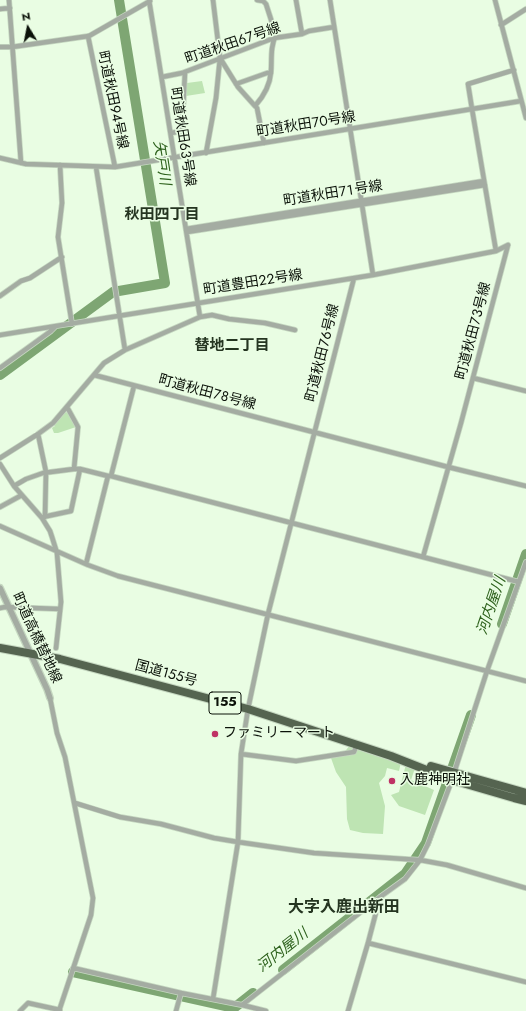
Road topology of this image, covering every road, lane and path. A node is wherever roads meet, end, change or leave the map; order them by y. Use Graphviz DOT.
graph roads {
  1 [pos="9,0"];
  2 [pos="150,0"];
  3 [pos="213,0"];
  4 [pos="256,0"];
  5 [pos="296,0"];
  6 [pos="330,0"];
  7 [pos="495,0"];
  8 [pos="0,8"];
  9 [pos="10,8"];
  10 [pos="526,9"];
  11 [pos="501,25"];
  12 [pos="334,27"];
  13 [pos="302,34"];
  14 [pos="88,36"];
  15 [pos="274,38"];
  16 [pos="12,46"];
  17 [pos="0,47"];
  18 [pos="220,58"];
  19 [pos="514,70"];
  20 [pos="185,72"];
  21 [pos="271,73"];
  22 [pos="162,76"];
  23 [pos="236,84"];
  24 [pos="521,101"];
  25 [pos="255,106"];
  26 [pos="472,109"];
  27 [pos="526,118"];
  28 [pos="350,129"];
  29 [pos="171,133"];
  30 [pos="264,143"];
  31 [pos="206,153"];
  32 [pos="0,158"];
  33 [pos="175,158"];
  34 [pos="22,163"];
  35 [pos="60,165"];
  36 [pos="96,167"];
  37 [pos="116,167"];
  38 [pos="485,183"];
  39 [pos="361,202"];
  40 [pos="186,230"];
  41 [pos="508,245"];
  42 [pos="496,251"];
  43 [pos="62,257"];
  44 [pos="373,275"];
  45 [pos="354,278"];
  46 [pos="0,296"];
  47 [pos="198,303"];
  48 [pos="120,316"];
  49 [pos="200,317"];
  50 [pos="72,324"];
  51 [pos="55,327"];
  52 [pos="295,330"];
  53 [pos="0,335"];
  54 [pos="125,350"];
  55 [pos="0,368"];
  56 [pos="94,375"];
  57 [pos="473,378"];
  58 [pos="134,386"];
  59 [pos="526,392"];
  60 [pos="68,407"];
  61 [pos="314,433"];
  62 [pos="38,434"];
  63 [pos="0,458"];
  64 [pos="0,464"];
  65 [pos="448,467"];
  66 [pos="74,469"];
  67 [pos="80,469"];
  68 [pos="46,472"];
  69 [pos="110,476"];
  70 [pos="14,486"];
  71 [pos="526,486"];
  72 [pos="22,495"];
  73 [pos="0,507"];
  74 [pos="43,518"];
  75 [pos="291,522"];
  76 [pos="0,526"];
  77 [pos="55,550"];
  78 [pos="423,557"];
  79 [pos="526,562"];
  80 [pos="87,564"];
  81 [pos="519,582"];
  82 [pos="0,588"];
  83 [pos="10,607"];
  84 [pos="0,608"];
  85 [pos="60,609"];
  86 [pos="268,614"];
  87 [pos="0,648"];
  88 [pos="56,648"];
  89 [pos="30,653"];
  90 [pos="487,671"];
  91 [pos="526,681"];
  92 [pos="50,698"];
  93 [pos="248,709"];
  94 [pos="357,744"];
  95 [pos="242,754"];
  96 [pos="453,776"];
  97 [pos="526,794"];
  98 [pos="526,801"];
  99 [pos="75,803"];
  100 [pos="238,842"];
  101 [pos="420,860"];
  102 [pos="526,888"];
  103 [pos="380,897"];
  104 [pos="368,943"];
  105 [pos="73,968"];
  106 [pos="526,982"];
  107 [pos="181,993"];
  108 [pos="213,999"];
  109 [pos="242,1005"];
  110 [pos="59,1010"];
  111 [pos="20,1011"];
  112 [pos="176,1011"];
  113 [pos="266,1011"];
  114 [pos="348,1011"];
  1 -- 9 [label="street"];
  2 -- 14 [label="street"];
  2 -- 22 [label="street, 町道秋田６３号線"];
  3 -- 18 [label="street"];
  4 -- 15 [label="street"];
  5 -- 13 [label="street"];
  6 -- 12 [label="street"];
  7 -- 11 [label="street"];
  8 -- 9 [label="street"];
  9 -- 16 [label="street"];
  10 -- 11 [label="street"];
  11 -- 19 [label="street"];
  12 -- 13 [label="street, 町道秋田６７号線"];
  12 -- 28 [label="street"];
  13 -- 15 [label="street, 町道秋田６７号線"];
  14 -- 16 [label="street"];
  14 -- 37 [label="street, 町道秋田９４号線"];
  15 -- 18 [label="street, 町道秋田６７号線"];
  15 -- 21 [label="street"];
  16 -- 17 [label="street"];
  16 -- 34 [label="street"];
  18 -- 20 [label="street, 町道秋田６７号線"];
  18 -- 23 [label="street"];
  18 -- 31 [label="street"];
  19 -- 24 [label="street"];
  19 -- 26 [label="street"];
  20 -- 22 [label="street, 町道秋田６７号線"];
  20 -- 29 [label="street"];
  21 -- 23 [label="street"];
  21 -- 25 [label="street"];
  22 -- 29 [label="street, 町道秋田６３号線"];
  23 -- 25 [label="street"];
  24 -- 26 [label="street, 町道秋田７０号線"];
  24 -- 27 [label="street"];
  25 -- 30 [label="street"];
  26 -- 28 [label="street, 町道秋田７０号線"];
  26 -- 38 [label="street"];
  28 -- 30 [label="street, 町道秋田７０号線"];
  28 -- 39 [label="street"];
  29 -- 33 [label="street, 町道秋田６３号線"];
  30 -- 31 [label="street, 町道秋田７０号線"];
  31 -- 33 [label="street, 町道秋田７０号線"];
  32 -- 34 [label="street, 町道秋田７０号線"];
  33 -- 37 [label="street, 町道秋田７０号線"];
  33 -- 40 [label="street, 町道秋田６３号線"];
  34 -- 35 [label="street, 町道秋田７０号線"];
  35 -- 36 [label="street, 町道秋田７０号線"];
  35 -- 43 [label="street"];
  36 -- 37 [label="street, 町道秋田７０号線"];
  36 -- 48 [label="street"];
  38 -- 39 [label="street, 町道秋田７１号線"];
  38 -- 42 [label="street"];
  39 -- 40 [label="street, 町道秋田７１号線"];
  39 -- 44 [label="street"];
  40 -- 47 [label="street, 町道秋田６３号線"];
  41 -- 42 [label="street, 町道豊田２２号線"];
  41 -- 57 [label="street, 町道秋田７３号線"];
  42 -- 44 [label="street, 町道豊田２２号線"];
  43 -- 46 [label="street"];
  43 -- 50 [label="street"];
  44 -- 45 [label="street, 町道豊田２２号線"];
  45 -- 47 [label="street, 町道豊田２２号線"];
  45 -- 61 [label="street, 町道秋田７６号線"];
  47 -- 48 [label="street, 町道豊田２２号線"];
  47 -- 49 [label="street, 町道秋田６３号線"];
  48 -- 50 [label="street, 町道豊田２２号線"];
  48 -- 54 [label="street"];
  49 -- 52 [label="street"];
  49 -- 54 [label="street"];
  50 -- 51 [label="street, 町道豊田２２号線"];
  51 -- 53 [label="street, 町道豊田２２号線"];
  51 -- 55 [label="street"];
  54 -- 56 [label="street"];
  56 -- 58 [label="street, 町道秋田７８号線"];
  56 -- 60 [label="street"];
  57 -- 59 [label="street"];
  57 -- 65 [label="street, 町道秋田７３号線"];
  58 -- 61 [label="street, 町道秋田７８号線"];
  58 -- 69 [label="street"];
  60 -- 62 [label="street"];
  60 -- 66 [label="street"];
  61 -- 65 [label="street, 町道秋田７８号線"];
  61 -- 75 [label="street, 町道秋田７６号線"];
  62 -- 63 [label="street"];
  62 -- 68 [label="street"];
  64 -- 70 [label="street"];
  65 -- 71 [label="street, 町道秋田７８号線"];
  65 -- 78 [label="street, 町道秋田７３号線"];
  66 -- 67 [label="street"];
  66 -- 68 [label="street"];
  67 -- 69 [label="street"];
  67 -- 74 [label="street"];
  68 -- 70 [label="street"];
  68 -- 74 [label="street"];
  69 -- 75 [label="street"];
  69 -- 80 [label="street"];
  70 -- 72 [label="street"];
  72 -- 73 [label="street"];
  72 -- 74 [label="street"];
  74 -- 77 [label="street"];
  75 -- 78 [label="street"];
  75 -- 86 [label="street, 町道秋田７６号線"];
  76 -- 77 [label="street"];
  77 -- 80 [label="street"];
  77 -- 85 [label="street"];
  78 -- 81 [label="street"];
  79 -- 81 [label="street"];
  80 -- 86 [label="street"];
  81 -- 90 [label="street"];
  82 -- 83 [label="street, 町道高橋替地線"];
  83 -- 84 [label="street"];
  83 -- 85 [label="street"];
  83 -- 89 [label="street, 町道高橋替地線"];
  85 -- 88 [label="street"];
  86 -- 90 [label="street"];
  86 -- 93 [label="street, 町道秋田７６号線"];
  87 -- 89 [label="highway, 国道155号 / 155"];
  89 -- 92 [label="street, 町道高橋替地線"];
  89 -- 93 [label="highway, 国道155号 / 155"];
  90 -- 91 [label="street"];
  90 -- 96 [label="street"];
  92 -- 99 [label="street"];
  93 -- 94 [label="highway, 国道155号 / 155"];
  93 -- 95 [label="street, 町道秋田７６号線"];
  94 -- 95 [label="street"];
  94 -- 96 [label="highway, 国道155号 / 155"];
  95 -- 100 [label="street, 町道秋田７６号線"];
  96 -- 97 [label="highway, 国道155号 / 155"];
  96 -- 98 [label="highway, 国道155号 / 155"];
  96 -- 101 [label="street"];
  99 -- 100 [label="street"];
  99 -- 105 [label="street"];
  100 -- 101 [label="street"];
  100 -- 108 [label="street, 町道秋田７６号線"];
  101 -- 102 [label="street"];
  101 -- 103 [label="street"];
  103 -- 104 [label="street"];
  103 -- 109 [label="street"];
  104 -- 106 [label="street"];
  104 -- 114 [label="street"];
  105 -- 107 [label="street"];
  105 -- 110 [label="street"];
  107 -- 108 [label="street"];
  107 -- 112 [label="street"];
  108 -- 109 [label="street"];
  109 -- 113 [label="street"];
  110 -- 111 [label="street"];
}
